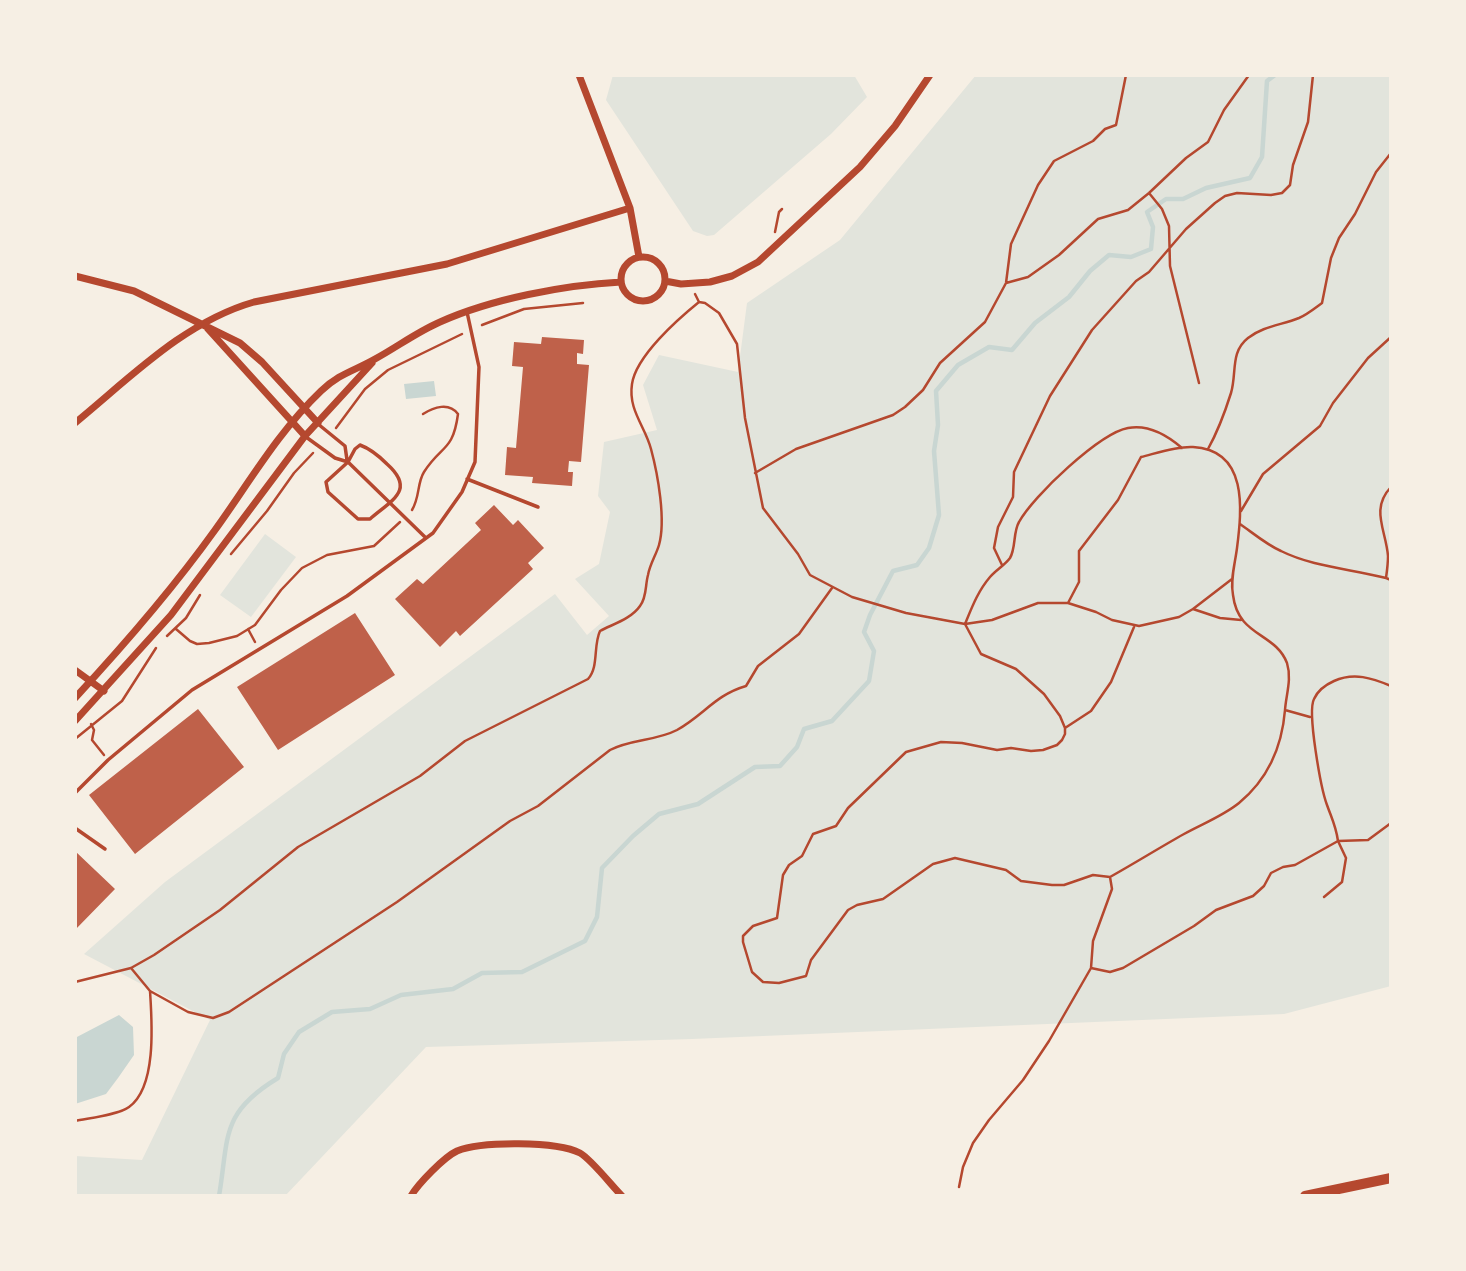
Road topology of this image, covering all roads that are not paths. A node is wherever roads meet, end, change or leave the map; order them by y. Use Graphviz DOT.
graph roads {
  1 [pos="579,75"];
  2 [pos="930,75"];
  3 [pos="629,208"];
  4 [pos="639,257"];
  5 [pos="75,276"];
  6 [pos="665,281"];
  7 [pos="621,282"];
  8 [pos="467,312"];
  9 [pos="202,323"];
  10 [pos="375,360"];
  11 [pos="304,410"];
  12 [pos="293,422"];
  13 [pos="75,423"];
  14 [pos="318,424"];
  15 [pos="305,436"];
  16 [pos="348,462"];
  17 [pos="467,479"];
  18 [pos="390,502"];
  19 [pos="538,507"];
  20 [pos="426,538"];
  21 [pos="75,670"];
  22 [pos="91,681"];
  23 [pos="104,691"];
  24 [pos="75,698"];
  25 [pos="75,721"];
  26 [pos="75,793"];
  27 [pos="75,828"];
  28 [pos="104,849"];
  29 [pos="1391,1178"];
  30 [pos="411,1196"];
  31 [pos="622,1196"];
  32 [pos="1305,1196"];
  1 -- 3 [label="street"];
  2 -- 6 [label="street"];
  3 -- 4 [label="street"];
  3 -- 9 [label="street"];
  4 -- 6 [label="street"];
  4 -- 7 [label="street"];
  5 -- 9 [label="street"];
  6 -- 7 [label="street"];
  7 -- 8 [label="street"];
  8 -- 10 [label="street"];
  8 -- 17 [label="lane"];
  9 -- 11 [label="street"];
  9 -- 12 [label="street"];
  9 -- 13 [label="street"];
  10 -- 11 [label="street"];
  10 -- 14 [label="street"];
  11 -- 12 [label="street"];
  11 -- 14 [label="street"];
  12 -- 15 [label="street"];
  12 -- 22 [label="street"];
  14 -- 15 [label="street"];
  14 -- 16 [label="lane"];
  15 -- 16 [label="lane"];
  15 -- 23 [label="street"];
  16 -- 18 [label="lane"];
  16 -- 18 [label="lane"];
  16 -- 18 [label="lane"];
  17 -- 19 [label="lane"];
  17 -- 20 [label="lane"];
  18 -- 20 [label="lane"];
  20 -- 26 [label="lane"];
  21 -- 22 [label="street"];
  22 -- 23 [label="street"];
  22 -- 24 [label="street"];
  23 -- 25 [label="street"];
  27 -- 28 [label="lane"];
  29 -- 32 [label="main road"];
  30 -- 31 [label="street"];
}
